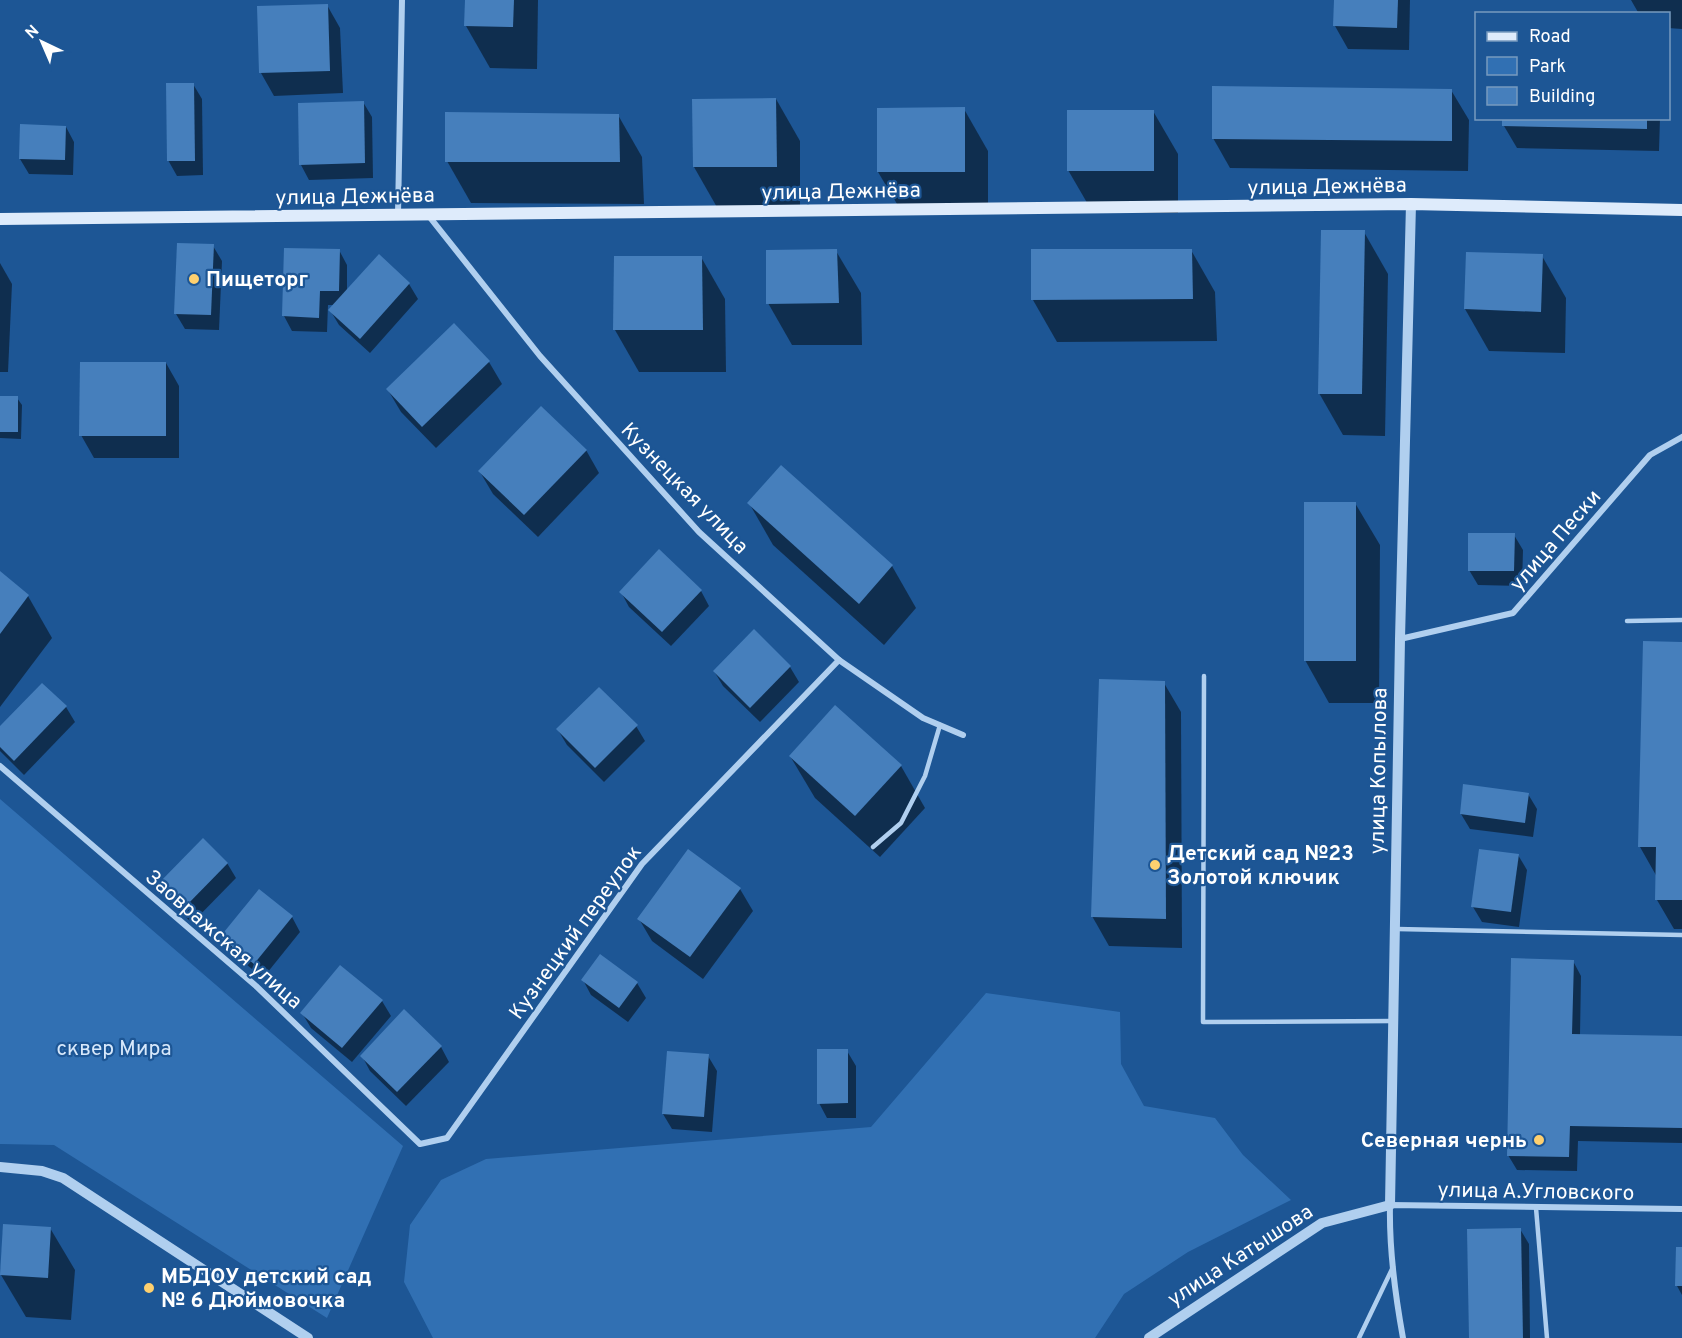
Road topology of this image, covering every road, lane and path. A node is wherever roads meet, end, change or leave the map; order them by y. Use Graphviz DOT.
graph roads {
  1 [pos="402,0"];
  2 [pos="1411,204"];
  3 [pos="1682,210"];
  4 [pos="398,215"];
  5 [pos="428,215"];
  6 [pos="0,219"];
  7 [pos="1682,437"];
  8 [pos="1682,620"];
  9 [pos="1627,621"];
  10 [pos="1400,639"];
  11 [pos="839,660"];
  12 [pos="1204,676"];
  13 [pos="940,725"];
  14 [pos="963,735"];
  15 [pos="0,766"];
  16 [pos="873,847"];
  17 [pos="1395,929"];
  18 [pos="1682,935"];
  19 [pos="1393,1021"];
  20 [pos="420,1144"];
  21 [pos="0,1167"];
  22 [pos="1390,1205"];
  23 [pos="1536,1208"];
  24 [pos="1682,1209"];
  25 [pos="1393,1267"];
  26 [pos="308,1338"];
  27 [pos="1149,1338"];
  28 [pos="1359,1338"];
  29 [pos="1404,1338"];
  30 [pos="1547,1338"];
  1 -- 4 [label="street"];
  2 -- 3 [label="main road, улица Дежнёва"];
  2 -- 5 [label="main road, улица Дежнёва"];
  2 -- 10 [label="street, улица Копылова"];
  4 -- 5 [label="main road, улица Дежнёва"];
  4 -- 6 [label="main road, улица Дежнёва"];
  5 -- 11 [label="street, Кузнецкая улица"];
  7 -- 10 [label="street, улица Пески"];
  8 -- 9 [label="lane"];
  10 -- 17 [label="street, улица Копылова"];
  11 -- 13 [label="street, Кузнецкая улица"];
  11 -- 20 [label="street, Кузнецкий переулок"];
  12 -- 19 [label="lane"];
  13 -- 14 [label="street, Кузнецкая улица"];
  13 -- 16 [label="lane"];
  15 -- 20 [label="street, Заовражская улица"];
  17 -- 18 [label="lane"];
  17 -- 19 [label="street, улица Копылова"];
  19 -- 22 [label="street, улица Копылова"];
  21 -- 26 [label="street"];
  22 -- 23 [label="street, улица А.Угловского"];
  22 -- 25 [label="street, улица Копылова"];
  22 -- 27 [label="street, улица Катышова"];
  23 -- 24 [label="street, улица А.Угловского"];
  23 -- 30 [label="lane"];
  25 -- 28 [label="lane"];
  25 -- 29 [label="street, улица Копылова"];
}
